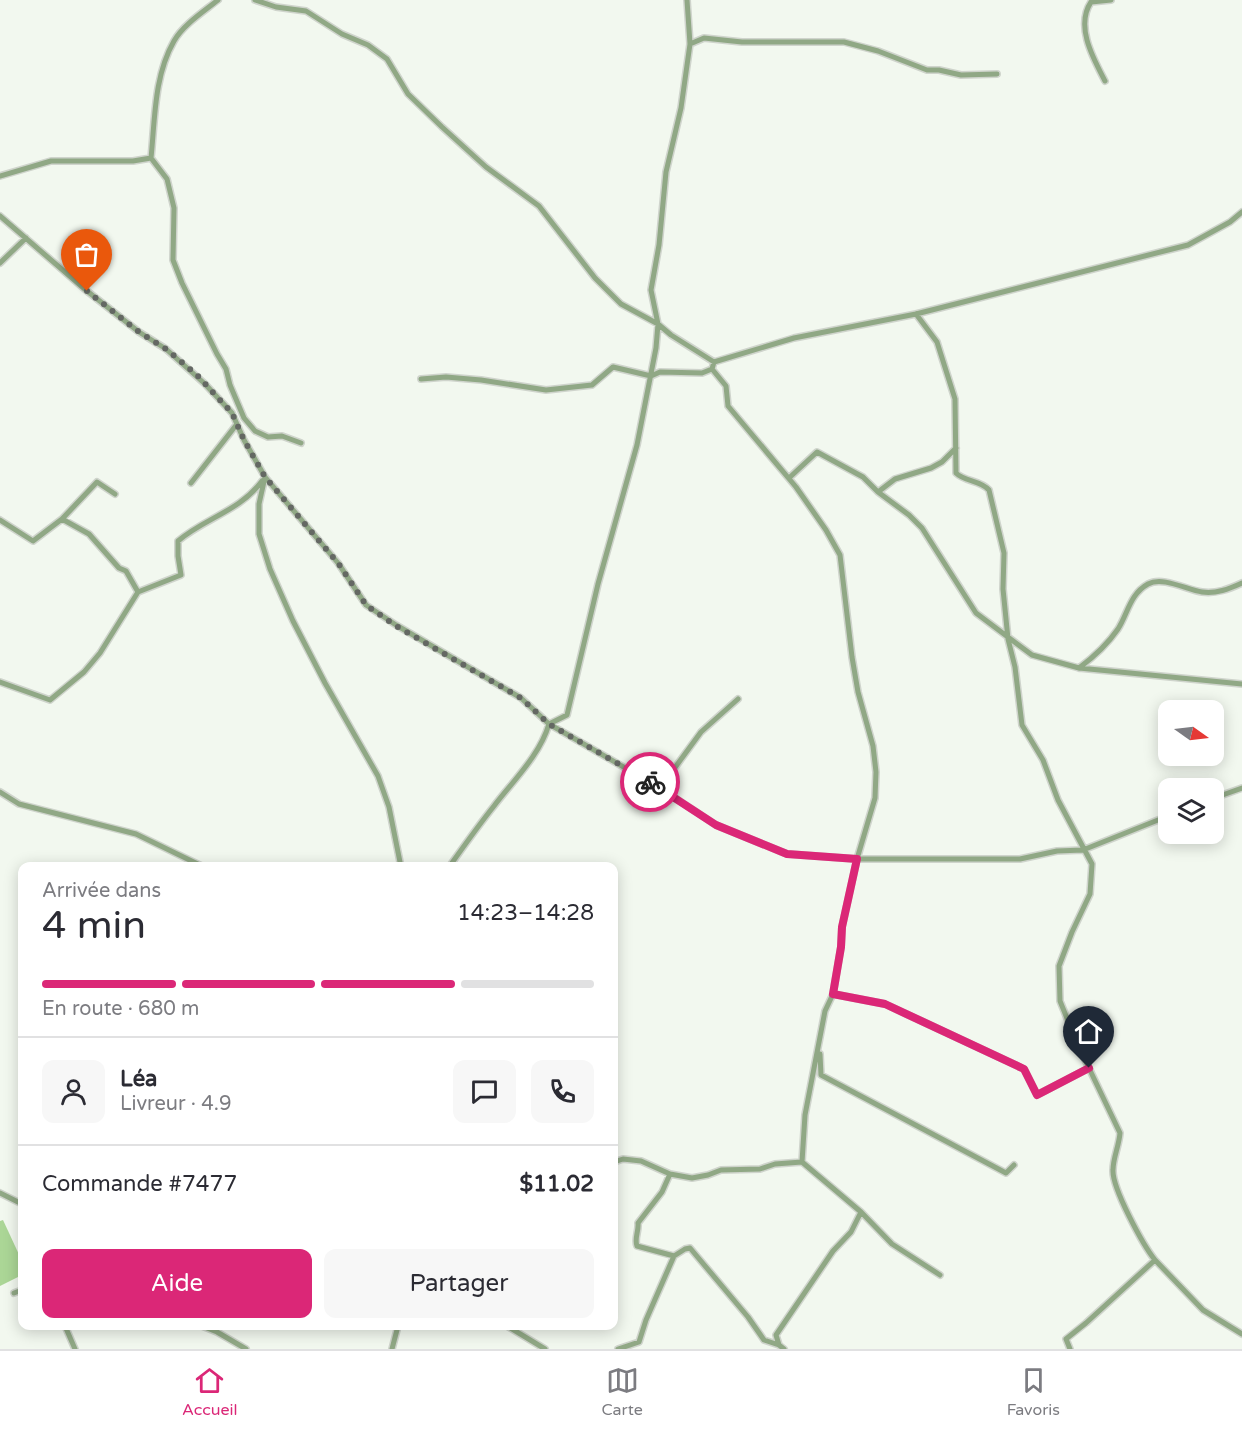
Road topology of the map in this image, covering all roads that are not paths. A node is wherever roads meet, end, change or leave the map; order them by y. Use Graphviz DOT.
graph roads {
  1 [pos="218,0"];
  2 [pos="255,0"];
  3 [pos="687,0"];
  4 [pos="1111,0"];
  5 [pos="690,44"];
  6 [pos="997,74"];
  7 [pos="1105,81"];
  8 [pos="151,158"];
  9 [pos="0,176"];
  10 [pos="1242,212"];
  11 [pos="0,216"];
  12 [pos="26,238"];
  13 [pos="0,263"];
  14 [pos="916,314"];
  15 [pos="658,324"];
  16 [pos="714,362"];
  17 [pos="712,369"];
  18 [pos="651,376"];
  19 [pos="421,378"];
  20 [pos="237,424"];
  21 [pos="301,442"];
  22 [pos="956,448"];
  23 [pos="265,477"];
  24 [pos="789,478"];
  25 [pos="191,483"];
  26 [pos="878,492"];
  27 [pos="115,494"];
  28 [pos="62,519"];
  29 [pos="0,520"];
  30 [pos="1242,583"];
  31 [pos="138,592"];
  32 [pos="1008,639"];
  33 [pos="1079,668"];
  34 [pos="0,682"];
  35 [pos="1242,684"];
  36 [pos="738,699"];
  37 [pos="549,724"];
  38 [pos="660,788"];
  39 [pos="1242,788"];
  40 [pos="0,792"];
  41 [pos="1224,794"];
  42 [pos="1158,820"];
  43 [pos="1083,850"];
  44 [pos="857,859"];
  45 [pos="194,862"];
  46 [pos="399,862"];
  47 [pos="453,862"];
  48 [pos="833,994"];
  49 [pos="819,1046"];
  50 [pos="1089,1068"];
  51 [pos="618,1161"];
  52 [pos="802,1162"];
  53 [pos="1014,1165"];
  54 [pos="670,1174"];
  55 [pos="0,1193"];
  56 [pos="18,1202"];
  57 [pos="861,1212"];
  58 [pos="674,1256"];
  59 [pos="1155,1260"];
  60 [pos="940,1275"];
  61 [pos="18,1292"];
  62 [pos="14,1293"];
  63 [pos="67,1330"];
  64 [pos="212,1330"];
  65 [pos="397,1330"];
  66 [pos="513,1330"];
  67 [pos="1242,1334"];
  68 [pos="782,1347"];
  69 [pos="75,1349"];
  70 [pos="246,1349"];
  71 [pos="392,1349"];
  72 [pos="544,1349"];
  73 [pos="618,1349"];
  74 [pos="1070,1349"];
  1 -- 8 [label="street"];
  2 -- 15 [label="street"];
  3 -- 5 [label="street"];
  4 -- 7 [label="street"];
  5 -- 6 [label="street"];
  5 -- 15 [label="street"];
  8 -- 9 [label="street"];
  8 -- 21 [label="street"];
  10 -- 14 [label="street"];
  11 -- 12 [label="street"];
  12 -- 13 [label="street"];
  12 -- 20 [label="street"];
  14 -- 16 [label="street"];
  14 -- 22 [label="street"];
  15 -- 16 [label="street"];
  15 -- 18 [label="street"];
  16 -- 17 [label="street"];
  17 -- 18 [label="street"];
  17 -- 24 [label="street"];
  18 -- 19 [label="street"];
  18 -- 37 [label="street"];
  20 -- 23 [label="street"];
  20 -- 25 [label="street"];
  22 -- 26 [label="street"];
  22 -- 32 [label="street"];
  23 -- 31 [label="street"];
  23 -- 37 [label="street"];
  23 -- 46 [label="street"];
  24 -- 26 [label="street"];
  24 -- 44 [label="street"];
  26 -- 32 [label="street"];
  27 -- 28 [label="street"];
  28 -- 29 [label="street"];
  28 -- 31 [label="street"];
  30 -- 33 [label="street"];
  31 -- 34 [label="street"];
  32 -- 33 [label="street"];
  32 -- 43 [label="street"];
  33 -- 35 [label="street"];
  36 -- 38 [label="street"];
  37 -- 38 [label="street"];
  37 -- 47 [label="street"];
  38 -- 44 [label="street"];
  39 -- 41 [label="street"];
  40 -- 45 [label="street"];
  42 -- 43 [label="street"];
  43 -- 44 [label="street"];
  43 -- 50 [label="street"];
  44 -- 48 [label="street"];
  48 -- 49 [label="street"];
  48 -- 50 [label="street"];
  49 -- 52 [label="street"];
  49 -- 53 [label="street"];
  50 -- 59 [label="street"];
  51 -- 54 [label="street"];
  52 -- 54 [label="street"];
  52 -- 57 [label="street"];
  54 -- 58 [label="street"];
  55 -- 56 [label="street"];
  57 -- 60 [label="street"];
  57 -- 68 [label="street"];
  58 -- 68 [label="street"];
  58 -- 73 [label="street"];
  59 -- 67 [label="street"];
  59 -- 74 [label="street"];
  61 -- 62 [label="street"];
  63 -- 69 [label="street"];
  64 -- 70 [label="street"];
  65 -- 71 [label="street"];
  66 -- 72 [label="street"];
}
